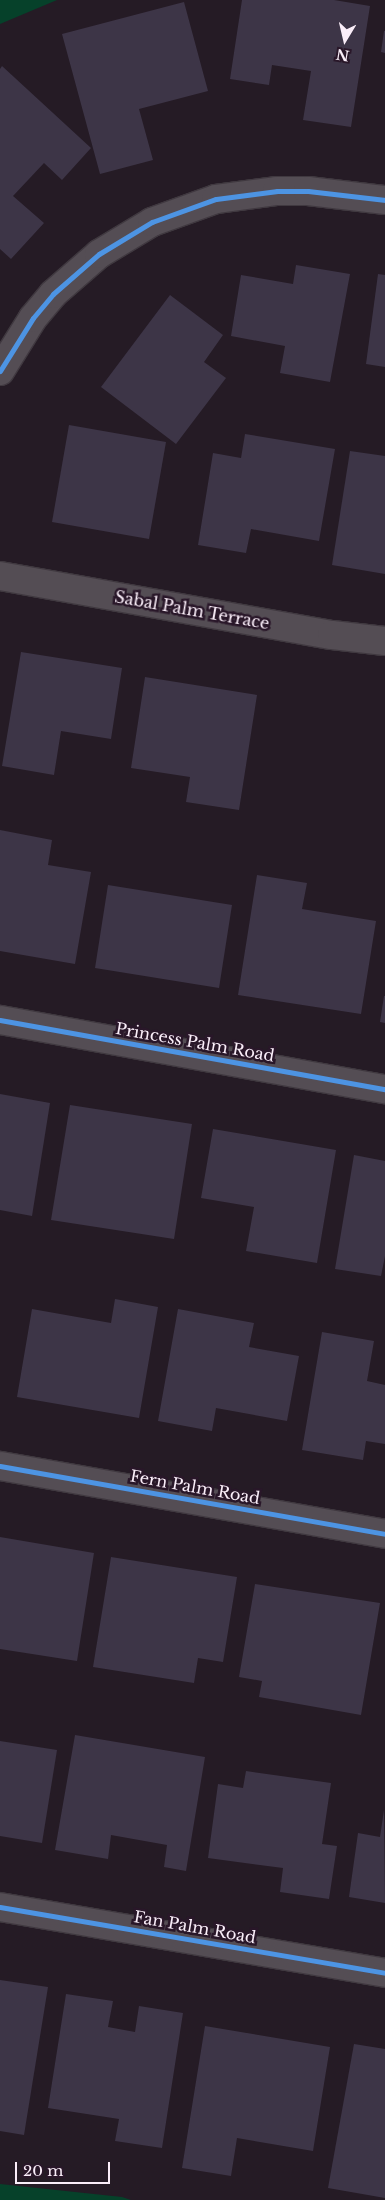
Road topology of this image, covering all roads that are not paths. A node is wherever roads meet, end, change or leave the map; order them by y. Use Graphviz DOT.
graph roads {
  1 [pos="385,200"];
  2 [pos="0,371"];
  3 [pos="0,576"];
  4 [pos="385,641"];
  5 [pos="0,1020"];
  6 [pos="385,1089"];
  7 [pos="0,1466"];
  8 [pos="385,1534"];
  9 [pos="0,1907"];
  10 [pos="385,1973"];
  1 -- 2 [label="street"];
  3 -- 4 [label="street, Sabal Palm Terrace"];
  5 -- 6 [label="street, Princess Palm Road"];
  7 -- 8 [label="street, Fern Palm Road"];
  9 -- 10 [label="street, Fan Palm Road"];
}
